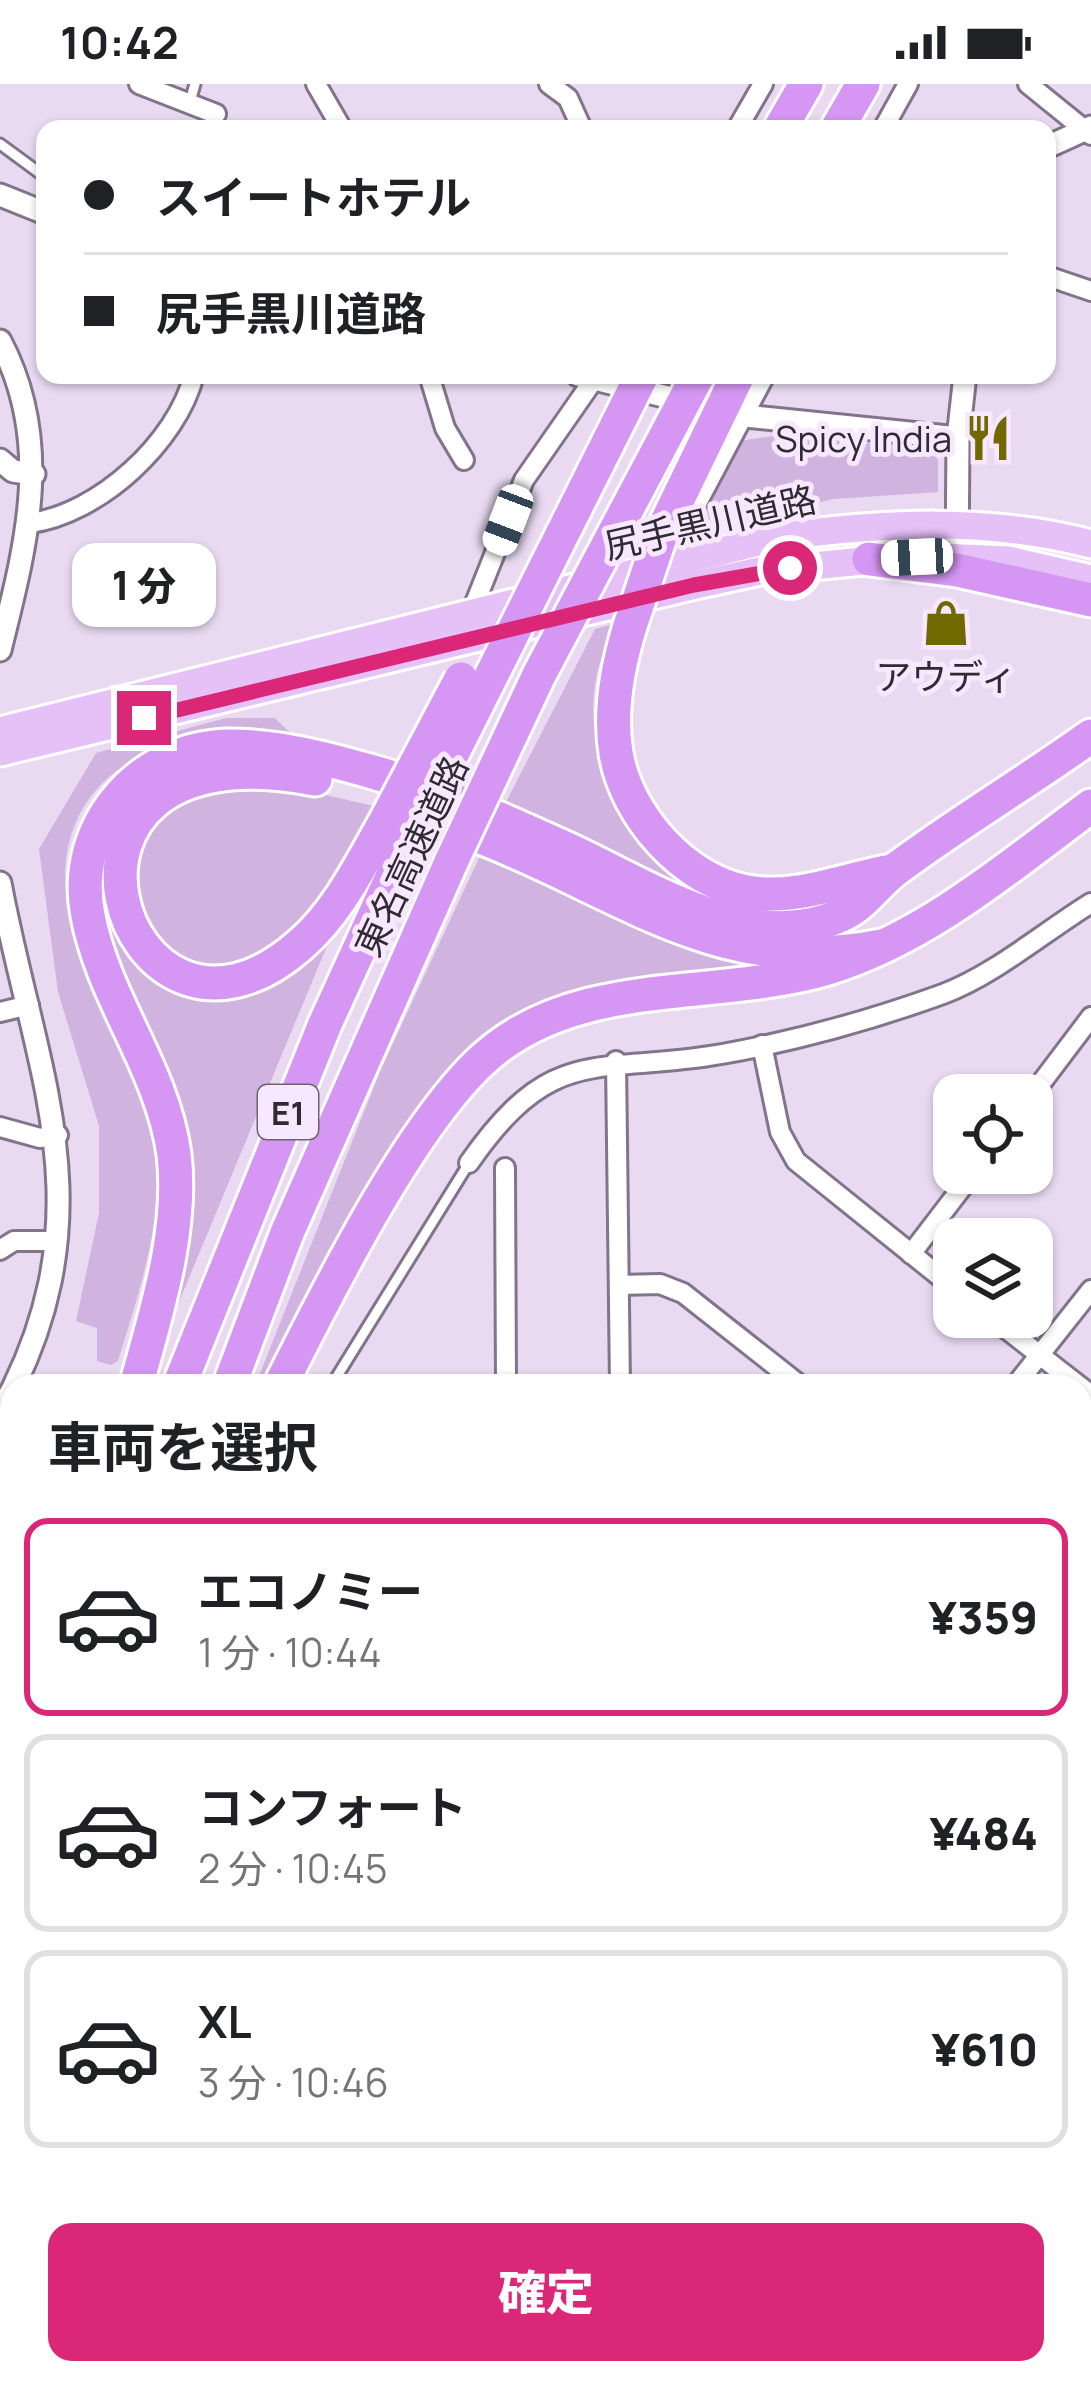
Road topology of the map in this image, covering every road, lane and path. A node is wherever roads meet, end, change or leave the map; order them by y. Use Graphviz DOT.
graph roads {
  1 [pos="139,84"];
  2 [pos="195,84"];
  3 [pos="316,84"];
  4 [pos="549,84"];
  5 [pos="763,84"];
  6 [pos="806,84"];
  7 [pos="863,84"];
  8 [pos="875,84"];
  9 [pos="908,84"];
  10 [pos="1028,84"];
  11 [pos="190,106"];
  12 [pos="216,114"];
  13 [pos="337,120"];
  14 [pos="578,120"];
  15 [pos="742,120"];
  16 [pos="785,120"];
  17 [pos="842,120"];
  18 [pos="857,120"];
  19 [pos="888,120"];
  20 [pos="1088,131"];
  21 [pos="1056,143"];
  22 [pos="0,144"];
  23 [pos="36,170"];
  24 [pos="0,195"];
  25 [pos="36,209"];
  26 [pos="1056,279"];
  27 [pos="1091,291"];
  28 [pos="0,341"];
  29 [pos="190,384"];
  30 [pos="432,384"];
  31 [pos="585,384"];
  32 [pos="621,384"];
  33 [pos="636,384"];
  34 [pos="693,384"];
  35 [pos="734,384"];
  36 [pos="761,384"];
  37 [pos="963,384"];
  38 [pos="745,416"];
  39 [pos="958,438"];
  40 [pos="0,460"];
  41 [pos="464,460"];
  42 [pos="34,474"];
  43 [pos="30,523"];
  44 [pos="958,527"];
  45 [pos="1091,544"];
  46 [pos="869,560"];
  47 [pos="674,563"];
  48 [pos="957,563"];
  49 [pos="1091,579"];
  50 [pos="8,591"];
  51 [pos="1091,600"];
  52 [pos="469,618"];
  53 [pos="0,650"];
  54 [pos="0,731"];
  55 [pos="1091,736"];
  56 [pos="0,752"];
  57 [pos="1091,806"];
  58 [pos="396,834"];
  59 [pos="892,872"];
  60 [pos="0,883"];
  61 [pos="1091,903"];
  62 [pos="883,946"];
  63 [pos="29,1005"];
  64 [pos="0,1012"];
  65 [pos="1091,1017"];
  66 [pos="762,1045"];
  67 [pos="616,1061"];
  68 [pos="1048,1074"];
  69 [pos="0,1127"];
  70 [pos="58,1135"];
  71 [pos="469,1163"];
  72 [pos="505,1168"];
  73 [pos="957,1194"];
  74 [pos="56,1241"];
  75 [pos="0,1250"];
  76 [pos="911,1254"];
  77 [pos="933,1271"];
  78 [pos="620,1285"];
  79 [pos="1091,1290"];
  80 [pos="1018,1338"];
  81 [pos="1040,1355"];
  82 [pos="19,1374"];
  83 [pos="139,1374"];
  84 [pos="184,1374"];
  85 [pos="233,1374"];
  86 [pos="287,1374"];
  87 [pos="338,1374"];
  88 [pos="506,1374"];
  89 [pos="620,1374"];
  90 [pos="786,1374"];
  91 [pos="1025,1374"];
  92 [pos="1065,1374"];
  1 -- 11 [label="street"];
  2 -- 11 [label="lane"];
  3 -- 13 [label="street"];
  4 -- 14 [label="street"];
  5 -- 15 [label="street"];
  6 -- 16 [label="highway"];
  7 -- 17 [label="highway"];
  8 -- 18 [label="highway"];
  9 -- 19 [label="street"];
  10 -- 20 [label="street"];
  11 -- 12 [label="street"];
  20 -- 21 [label="street"];
  22 -- 23 [label="lane"];
  24 -- 25 [label="street"];
  26 -- 27 [label="street"];
  28 -- 42 [label="street"];
  29 -- 43 [label="street"];
  30 -- 41 [label="street"];
  31 -- 52 [label="street"];
  32 -- 38 [label="street"];
  33 -- 58 [label="highway, 東名高速道路 / E1, bridge"];
  34 -- 85 [label="highway, 東名高速道路 / E1, bridge"];
  35 -- 59 [label="highway, bridge"];
  36 -- 38 [label="street"];
  37 -- 39 [label="street"];
  38 -- 39 [label="street"];
  38 -- 47 [label="street"];
  39 -- 44 [label="street"];
  40 -- 42 [label="street"];
  42 -- 43 [label="street"];
  43 -- 50 [label="street"];
  44 -- 45 [label="main road, 尻手黒川道路"];
  44 -- 47 [label="main road, 尻手黒川道路"];
  44 -- 48 [label="street"];
  46 -- 48 [label="highway"];
  46 -- 56 [label="main road, 尻手黒川道路"];
  47 -- 52 [label="main road, 尻手黒川道路"];
  48 -- 49 [label="main road"];
  48 -- 51 [label="highway"];
  50 -- 53 [label="street"];
  52 -- 54 [label="main road, 尻手黒川道路"];
  55 -- 59 [label="highway"];
  57 -- 62 [label="highway"];
  58 -- 62 [label="highway"];
  58 -- 84 [label="highway, 東名高速道路 / E1"];
  59 -- 83 [label="highway"];
  60 -- 63 [label="street"];
  61 -- 66 [label="street"];
  62 -- 86 [label="highway"];
  63 -- 64 [label="street"];
  63 -- 70 [label="street"];
  65 -- 68 [label="street"];
  66 -- 67 [label="street"];
  66 -- 76 [label="street"];
  67 -- 71 [label="street"];
  67 -- 78 [label="street"];
  69 -- 70 [label="street"];
  70 -- 74 [label="street"];
  71 -- 87 [label="lane"];
  72 -- 88 [label="street"];
  73 -- 76 [label="street"];
  74 -- 75 [label="street"];
  74 -- 82 [label="street"];
  76 -- 77 [label="street"];
  78 -- 89 [label="street"];
  78 -- 90 [label="street"];
  79 -- 81 [label="street"];
  80 -- 81 [label="street"];
  81 -- 91 [label="street"];
  81 -- 92 [label="street"];
}
